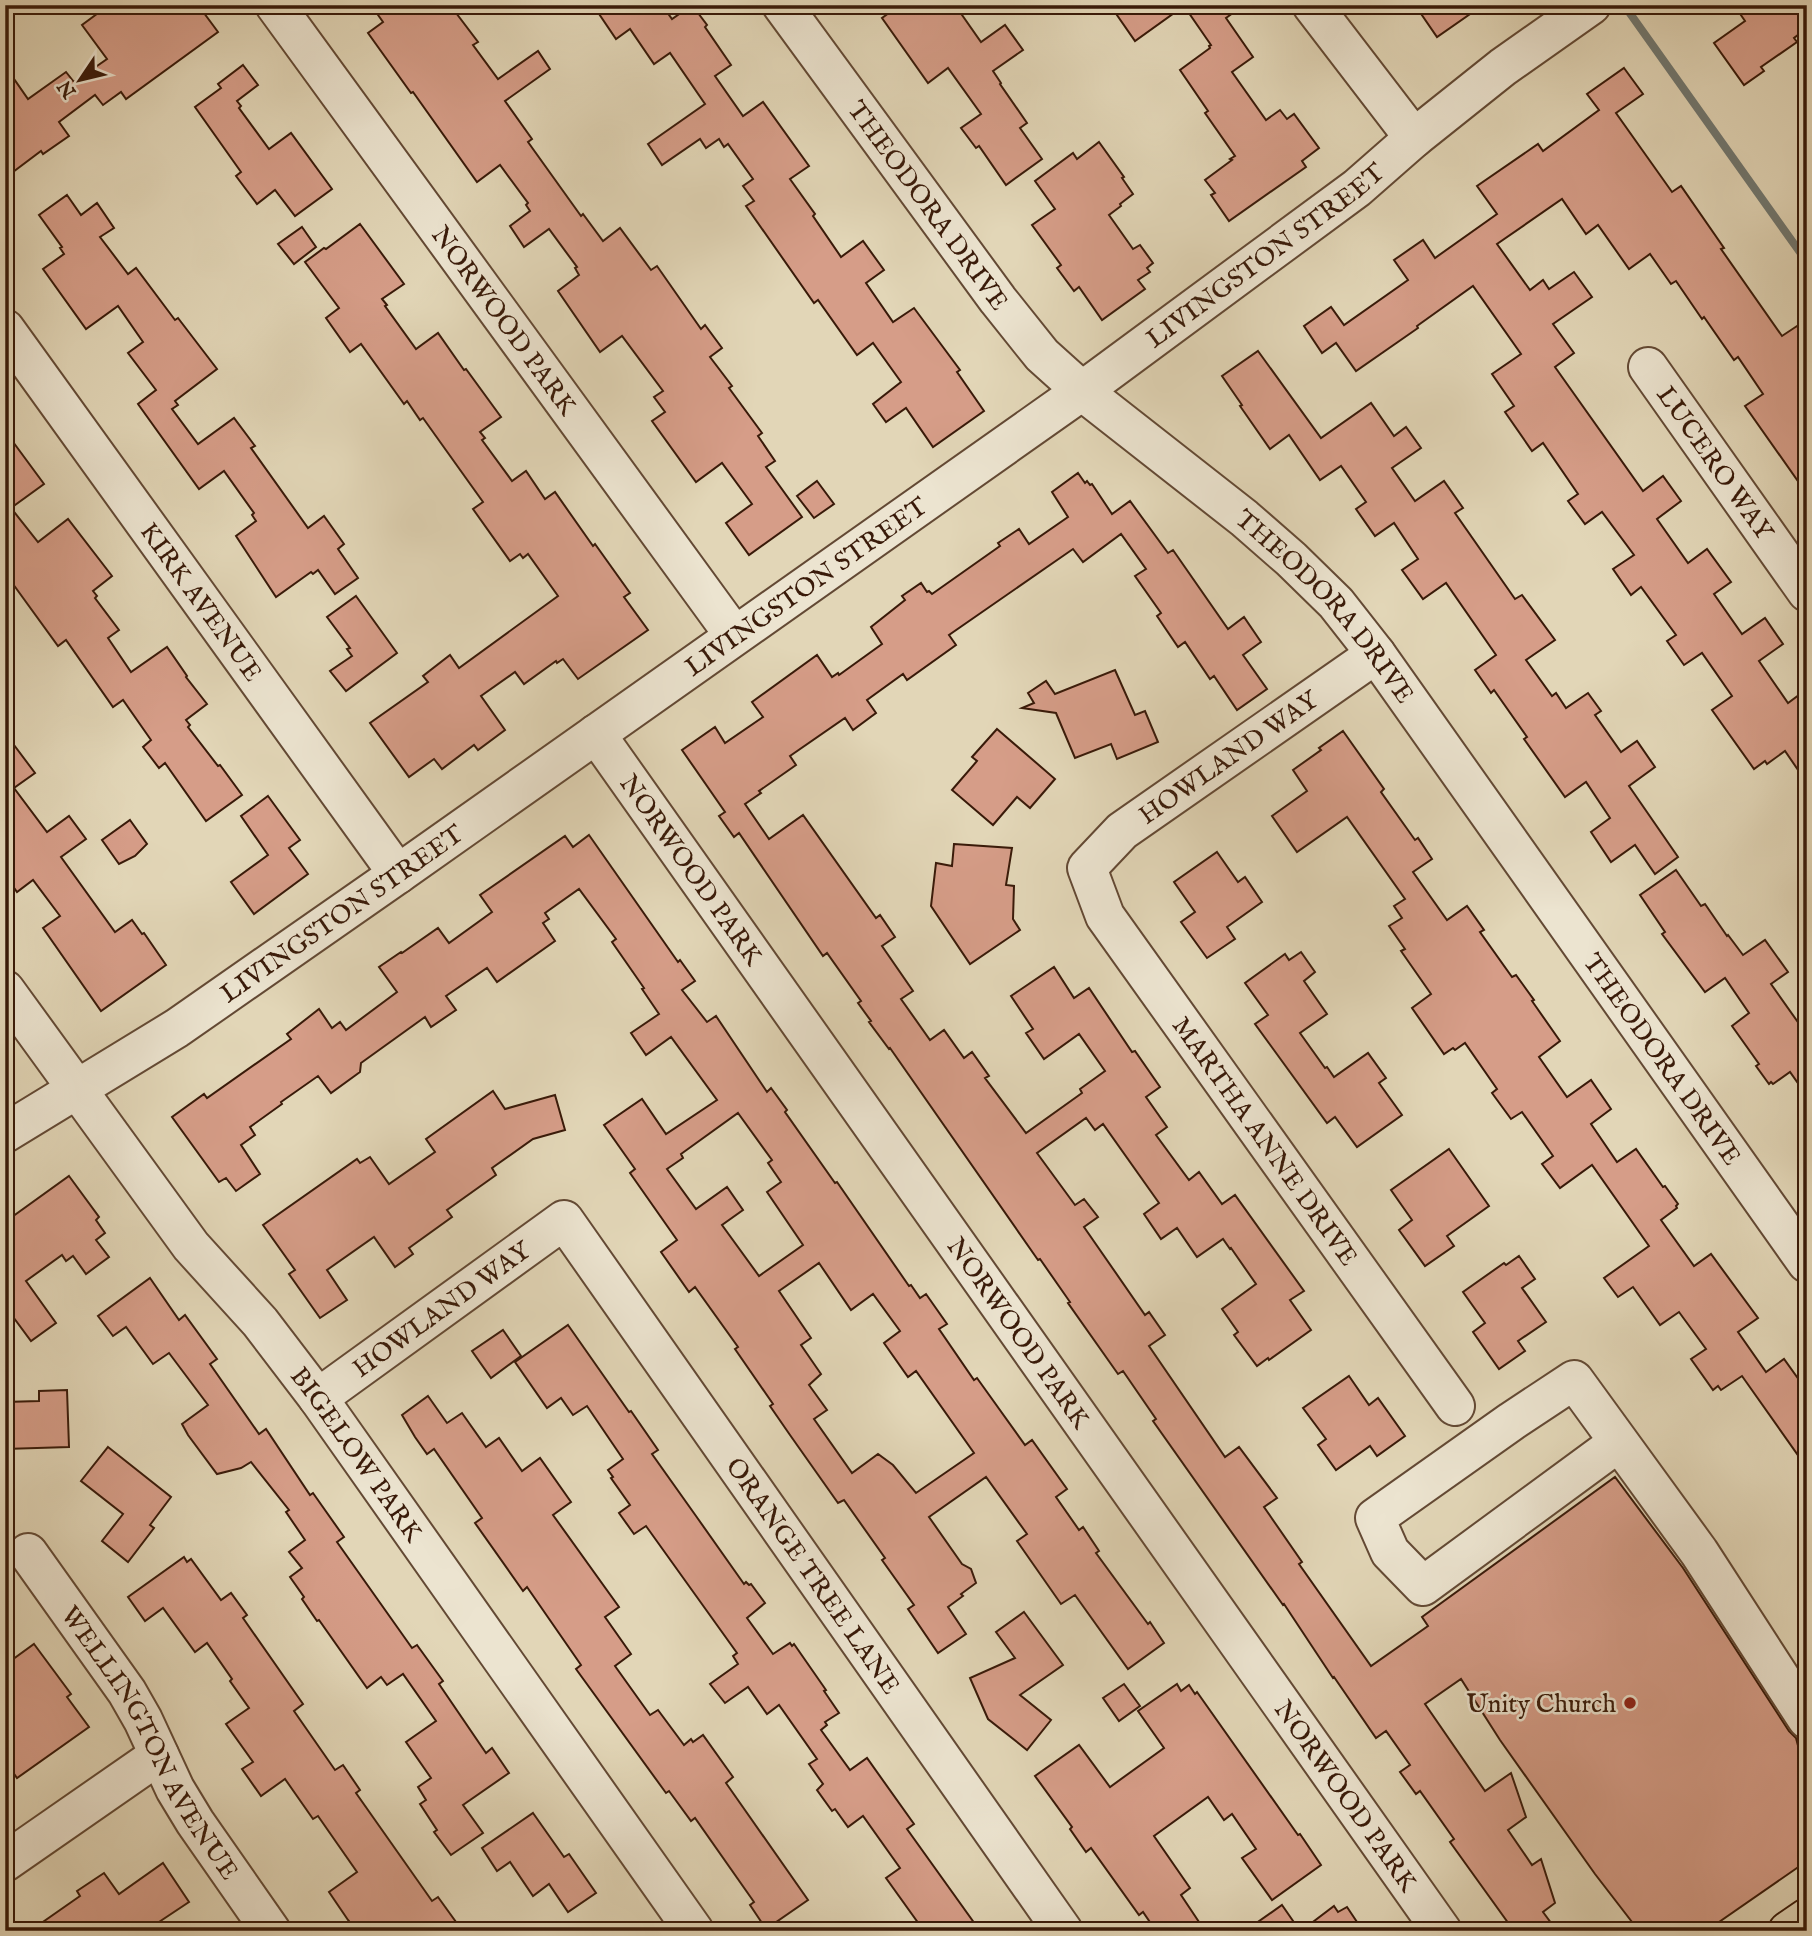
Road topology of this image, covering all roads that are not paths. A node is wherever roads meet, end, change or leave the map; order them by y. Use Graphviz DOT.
graph roads {
  1 [pos="275,5"];
  2 [pos="782,5"];
  3 [pos="1312,5"];
  4 [pos="1588,7"];
  5 [pos="1414,138"];
  6 [pos="5,329"];
  7 [pos="1648,367"];
  8 [pos="1082,391"];
  9 [pos="1807,592"];
  10 [pos="734,635"];
  11 [pos="1376,654"];
  12 [pos="596,734"];
  13 [pos="1087,869"];
  14 [pos="398,874"];
  15 [pos="5,990"];
  16 [pos="76,1089"];
  17 [pos="5,1133"];
  18 [pos="564,1220"];
  19 [pos="1807,1263"];
  20 [pos="318,1398"];
  21 [pos="1455,1406"];
  22 [pos="1619,1442"];
  23 [pos="28,1553"];
  24 [pos="1807,1719"];
  25 [pos="159,1755"];
  26 [pos="5,1862"];
  27 [pos="1807,1918"];
  28 [pos="271,1931"];
  29 [pos="694,1931"];
  30 [pos="1063,1931"];
  31 [pos="1442,1931"];
  32 [pos="1788,1931"];
  1 -- 10 [label="street, NORWOOD PARK"];
  2 -- 8 [label="street, THEODORA DRIVE"];
  3 -- 5 [label="street"];
  4 -- 5 [label="street, LIVINGSTON STREET"];
  5 -- 8 [label="street, LIVINGSTON STREET"];
  6 -- 14 [label="street, KIRK AVENUE"];
  7 -- 9 [label="street, LUCERO WAY"];
  8 -- 10 [label="street, LIVINGSTON STREET"];
  8 -- 11 [label="street, THEODORA DRIVE"];
  10 -- 12 [label="street, LIVINGSTON STREET"];
  11 -- 13 [label="street, HOWLAND WAY"];
  11 -- 19 [label="street, THEODORA DRIVE"];
  12 -- 14 [label="street, LIVINGSTON STREET"];
  12 -- 31 [label="street, NORWOOD PARK"];
  13 -- 21 [label="street, MARTHA ANNE DRIVE"];
  14 -- 16 [label="street, LIVINGSTON STREET"];
  15 -- 16 [label="street, BIGELOW PARK"];
  16 -- 17 [label="street, LIVINGSTON STREET"];
  16 -- 20 [label="street, BIGELOW PARK"];
  18 -- 20 [label="street, HOWLAND WAY"];
  18 -- 30 [label="street, ORANGE TREE LANE"];
  20 -- 29 [label="street, BIGELOW PARK"];
  22 -- 22 [label="street"];
  22 -- 24 [label="street"];
  23 -- 25 [label="street, WELLINGTON AVENUE"];
  25 -- 26 [label="street"];
  25 -- 28 [label="street, WELLINGTON AVENUE"];
  27 -- 32 [label="main road"];
}
